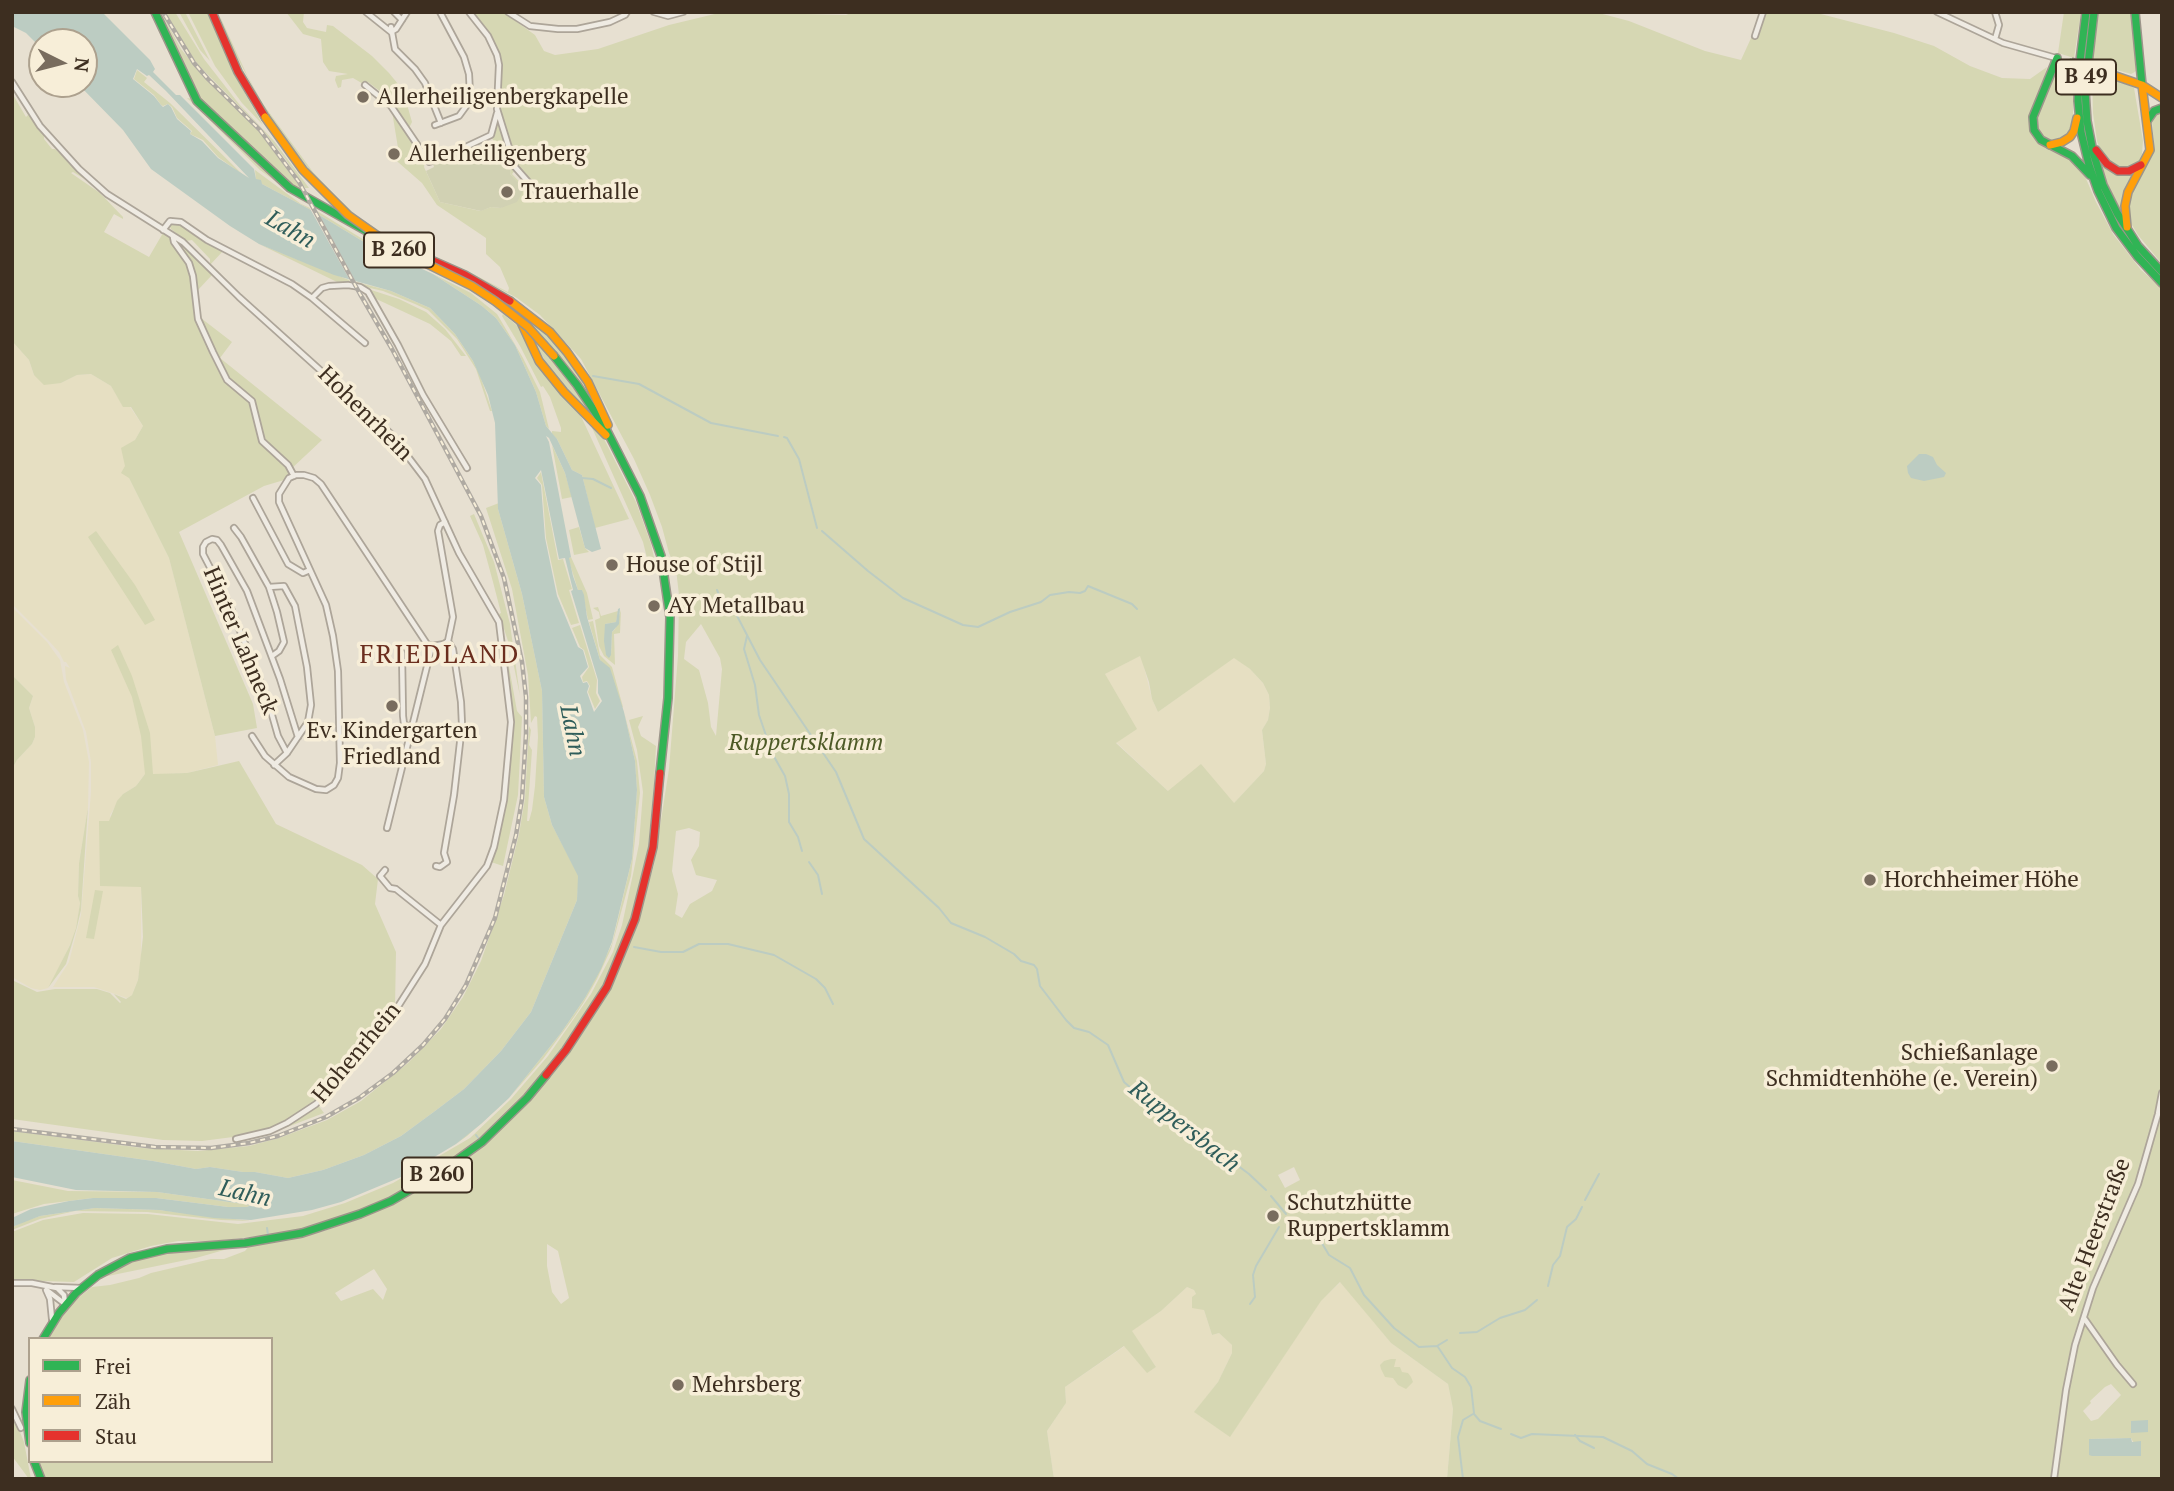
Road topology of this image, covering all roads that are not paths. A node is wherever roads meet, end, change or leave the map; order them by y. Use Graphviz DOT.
graph roads {
  1 [pos="155,12"];
  2 [pos="212,12"];
  3 [pos="366,12"];
  4 [pos="394,12"];
  5 [pos="407,12"];
  6 [pos="440,12"];
  7 [pos="469,12"];
  8 [pos="508,12"];
  9 [pos="627,12"];
  10 [pos="654,12"];
  11 [pos="683,12"];
  12 [pos="1763,12"];
  13 [pos="1937,12"];
  14 [pos="1995,12"];
  15 [pos="2086,12"];
  16 [pos="2094,12"];
  17 [pos="2135,12"];
  18 [pos="402,20"];
  19 [pos="391,29"];
  20 [pos="1755,36"];
  21 [pos="1995,40"];
  22 [pos="2057,58"];
  23 [pos="12,82"];
  24 [pos="2142,85"];
  25 [pos="365,86"];
  26 [pos="2162,98"];
  27 [pos="2162,107"];
  28 [pos="498,109"];
  29 [pos="2078,110"];
  30 [pos="2147,121"];
  31 [pos="441,123"];
  32 [pos="435,125"];
  33 [pos="2090,141"];
  34 [pos="2049,145"];
  35 [pos="2143,164"];
  36 [pos="2093,179"];
  37 [pos="538,193"];
  38 [pos="163,230"];
  39 [pos="2128,232"];
  40 [pos="173,236"];
  41 [pos="2162,272"];
  42 [pos="2162,283"];
  43 [pos="312,298"];
  44 [pos="510,301"];
  45 [pos="365,343"];
  46 [pos="613,442"];
  47 [pos="467,468"];
  48 [pos="293,476"];
  49 [pos="253,498"];
  50 [pos="445,522"];
  51 [pos="234,528"];
  52 [pos="310,570"];
  53 [pos="268,587"];
  54 [pos="448,641"];
  55 [pos="432,646"];
  56 [pos="402,653"];
  57 [pos="272,656"];
  58 [pos="412,728"];
  59 [pos="252,736"];
  60 [pos="298,737"];
  61 [pos="287,753"];
  62 [pos="274,765"];
  63 [pos="387,828"];
  64 [pos="436,866"];
  65 [pos="385,870"];
  66 [pos="442,925"];
  67 [pos="2162,1093"];
  68 [pos="236,1139"];
  69 [pos="12,1283"];
  70 [pos="46,1287"];
  71 [pos="83,1288"];
  72 [pos="65,1304"];
  73 [pos="2084,1317"];
  74 [pos="52,1324"];
  75 [pos="44,1337"];
  76 [pos="2133,1384"];
  77 [pos="28,1396"];
  78 [pos="12,1409"];
  79 [pos="21,1428"];
  80 [pos="28,1428"];
  81 [pos="2054,1479"];
  1 -- 44 [label="main road"];
  2 -- 46 [label="main road, B 260, bridge"];
  3 -- 19 [label="street"];
  4 -- 18 [label="street"];
  5 -- 18 [label="street"];
  6 -- 31 [label="street"];
  7 -- 28 [label="street"];
  8 -- 9 [label="street"];
  10 -- 11 [label="street"];
  12 -- 20 [label="street"];
  13 -- 21 [label="street"];
  14 -- 21 [label="street"];
  15 -- 29 [label="main road, B 49"];
  16 -- 33 [label="main road, B 49"];
  17 -- 24 [label="main road"];
  18 -- 19 [label="street"];
  19 -- 31 [label="street"];
  21 -- 22 [label="street"];
  22 -- 24 [label="main road, bridge"];
  22 -- 34 [label="main road"];
  23 -- 38 [label="street, Hohenrhein"];
  24 -- 26 [label="main road"];
  24 -- 30 [label="main road"];
  25 -- 28 [label="street"];
  27 -- 30 [label="main road"];
  28 -- 37 [label="street"];
  29 -- 34 [label="main road"];
  29 -- 36 [label="main road, B 49"];
  30 -- 35 [label="main road"];
  31 -- 32 [label="street"];
  33 -- 35 [label="main road"];
  33 -- 39 [label="main road, B 49"];
  34 -- 36 [label="main road"];
  35 -- 39 [label="main road"];
  36 -- 42 [label="main road, B 49"];
  38 -- 40 [label="street, Hohenrhein"];
  38 -- 43 [label="street"];
  39 -- 41 [label="main road, B 49"];
  40 -- 48 [label="street"];
  40 -- 50 [label="street, Hohenrhein"];
  43 -- 45 [label="street"];
  43 -- 47 [label="street"];
  44 -- 46 [label="main road, B 260"];
  44 -- 46 [label="main road, B 260"];
  46 -- 71 [label="main road, B 260"];
  48 -- 52 [label="street"];
  48 -- 55 [label="street"];
  49 -- 52 [label="street"];
  50 -- 54 [label="street"];
  50 -- 66 [label="street, Hohenrhein"];
  51 -- 53 [label="street, Hinter Lahneck"];
  52 -- 62 [label="street"];
  53 -- 57 [label="street, Hinter Lahneck"];
  53 -- 60 [label="street, Hinter Lahneck"];
  54 -- 55 [label="street"];
  54 -- 64 [label="street"];
  55 -- 58 [label="street"];
  56 -- 58 [label="street"];
  57 -- 60 [label="street, Hinter Lahneck"];
  57 -- 61 [label="street, Hinter Lahneck"];
  58 -- 63 [label="street"];
  59 -- 62 [label="street"];
  60 -- 61 [label="street, Hinter Lahneck"];
  61 -- 62 [label="street, Hinter Lahneck"];
  65 -- 66 [label="street"];
  66 -- 68 [label="street, Hohenrhein"];
  67 -- 73 [label="street, Alte Heerstraße"];
  69 -- 70 [label="street"];
  70 -- 71 [label="street"];
  70 -- 72 [label="street"];
  70 -- 74 [label="street"];
  71 -- 72 [label="main road, B 260"];
  72 -- 74 [label="main road, B 260"];
  73 -- 76 [label="street"];
  73 -- 81 [label="street, Alte Heerstraße"];
  74 -- 75 [label="main road, B 260"];
  77 -- 80 [label="main road"];
  78 -- 79 [label="street"];
}
